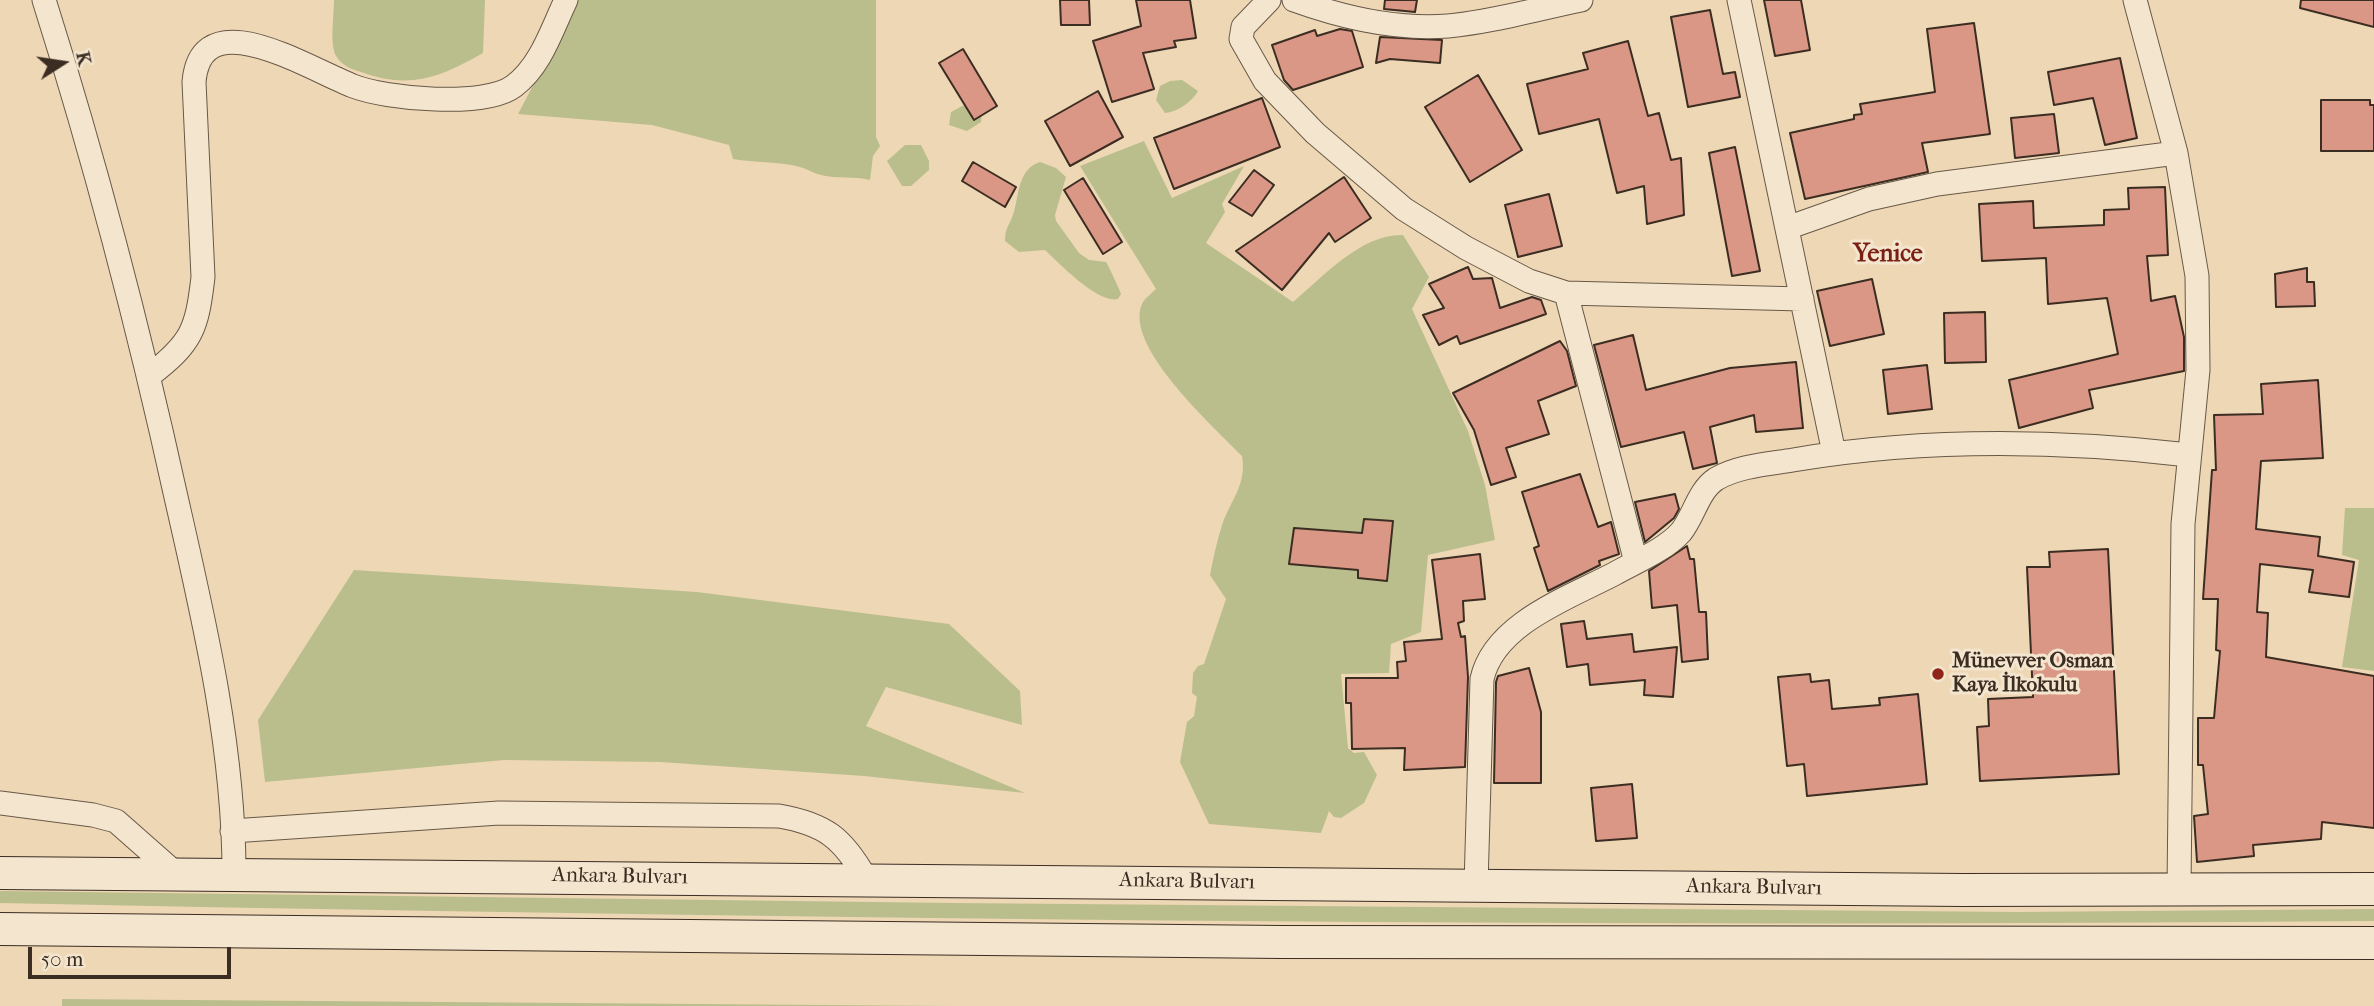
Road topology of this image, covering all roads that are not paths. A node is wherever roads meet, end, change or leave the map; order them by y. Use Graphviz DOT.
graph roads {
  1 [pos="44,0"];
  2 [pos="566,0"];
  3 [pos="1269,0"];
  4 [pos="1294,0"];
  5 [pos="1581,0"];
  6 [pos="1739,0"];
  7 [pos="2135,0"];
  8 [pos="2176,153"];
  9 [pos="1787,228"];
  10 [pos="1566,293"];
  11 [pos="1802,299"];
  12 [pos="150,375"];
  13 [pos="1834,453"];
  14 [pos="2189,455"];
  15 [pos="1636,562"];
  16 [pos="0,803"];
  17 [pos="232,831"];
  18 [pos="0,873"];
  19 [pos="175,873"];
  20 [pos="234,873"];
  21 [pos="866,879"];
  22 [pos="1476,885"];
  23 [pos="2179,889"];
  24 [pos="2374,889"];
  25 [pos="0,929"];
  26 [pos="2374,943"];
  1 -- 12 [label="street"];
  2 -- 12 [label="street"];
  3 -- 10 [label="street"];
  4 -- 5 [label="street"];
  6 -- 9 [label="street"];
  7 -- 8 [label="street"];
  8 -- 9 [label="street"];
  8 -- 14 [label="street"];
  9 -- 11 [label="street"];
  10 -- 11 [label="street"];
  10 -- 15 [label="street"];
  11 -- 13 [label="street"];
  12 -- 17 [label="street"];
  13 -- 14 [label="street"];
  13 -- 15 [label="street"];
  14 -- 23 [label="street"];
  15 -- 22 [label="street"];
  16 -- 19 [label="street"];
  17 -- 20 [label="street"];
  17 -- 21 [label="street"];
  18 -- 19 [label="main road, Ankara Bulvarı"];
  19 -- 20 [label="main road, Ankara Bulvarı"];
  20 -- 21 [label="main road, Ankara Bulvarı"];
  21 -- 22 [label="main road, Ankara Bulvarı"];
  22 -- 23 [label="main road, Ankara Bulvarı"];
  23 -- 24 [label="main road, Ankara Bulvarı"];
  25 -- 26 [label="main road"];
}
